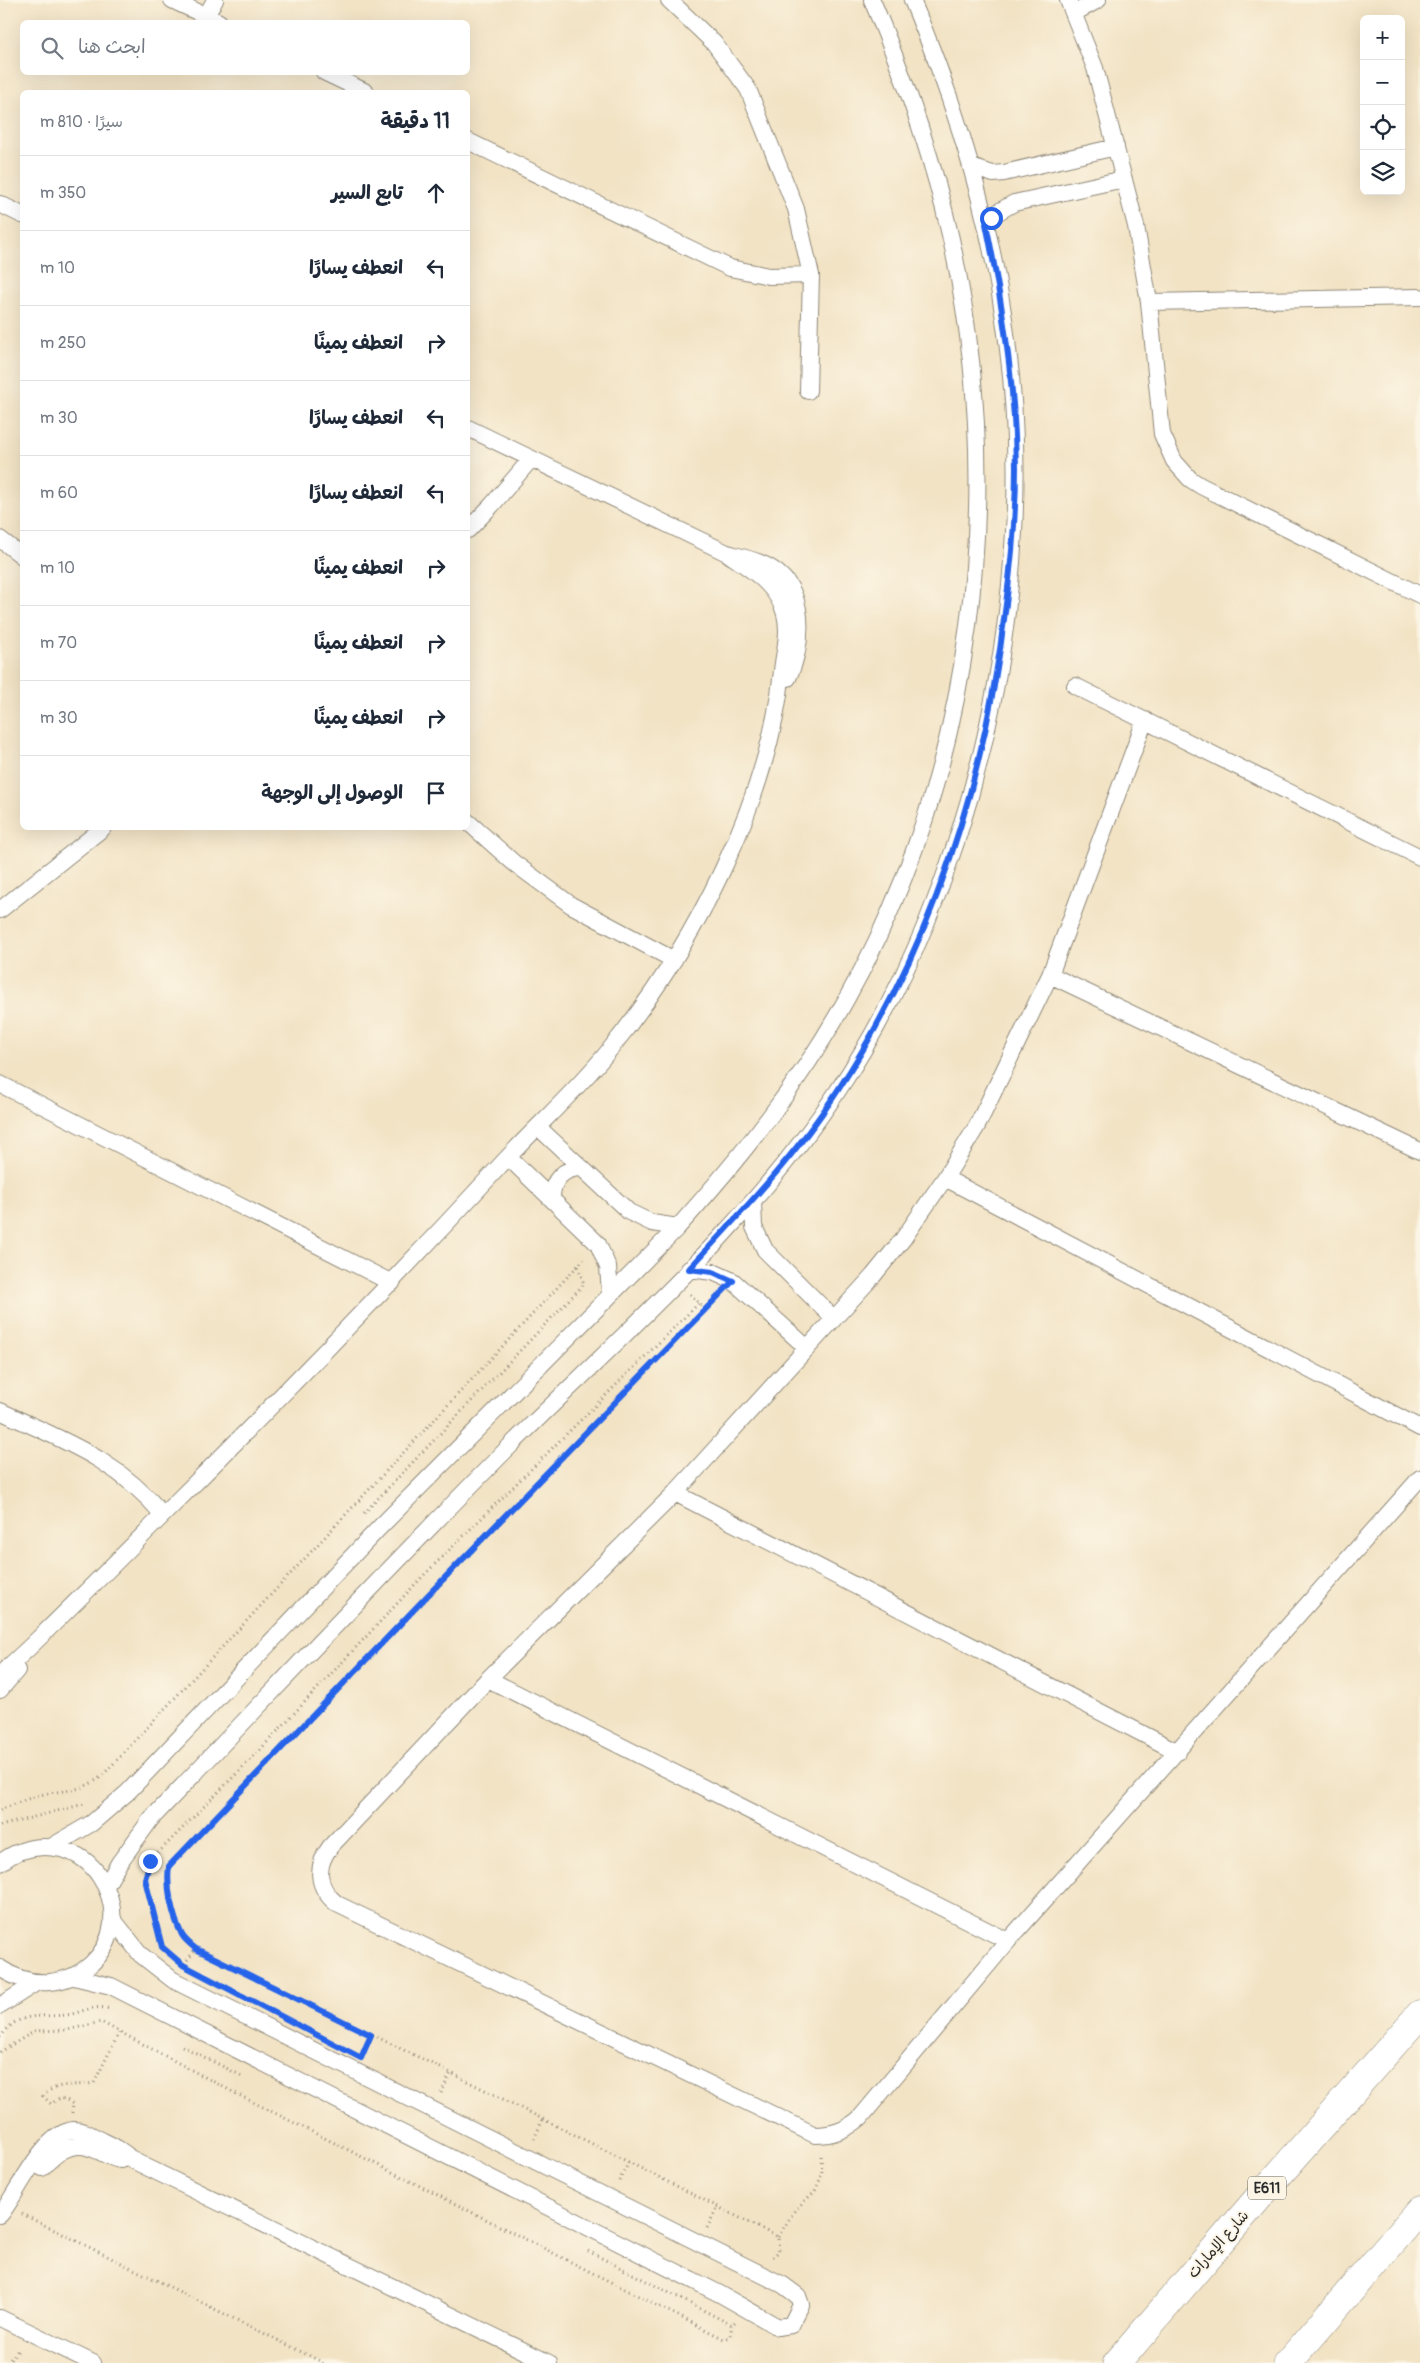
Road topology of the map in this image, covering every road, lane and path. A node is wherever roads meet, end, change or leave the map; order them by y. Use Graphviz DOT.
graph roads {
  1 [pos="172,0"];
  2 [pos="214,0"];
  3 [pos="669,0"];
  4 [pos="872,0"];
  5 [pos="912,0"];
  6 [pos="1098,0"];
  7 [pos="1071,6"];
  8 [pos="213,20"];
  9 [pos="330,75"];
  10 [pos="362,90"];
  11 [pos="470,142"];
  12 [pos="1116,147"];
  13 [pos="971,167"];
  14 [pos="1124,179"];
  15 [pos="0,204"];
  16 [pos="20,213"];
  17 [pos="986,224"];
  18 [pos="811,275"];
  19 [pos="1420,297"];
  20 [pos="1149,302"];
  21 [pos="808,391"];
  22 [pos="470,429"];
  23 [pos="531,458"];
  24 [pos="470,528"];
  25 [pos="0,539"];
  26 [pos="20,554"];
  27 [pos="1420,595"];
  28 [pos="1075,686"];
  29 [pos="1145,720"];
  30 [pos="470,824"];
  31 [pos="100,830"];
  32 [pos="1420,857"];
  33 [pos="0,910"];
  34 [pos="674,960"];
  35 [pos="1050,975"];
  36 [pos="0,1084"];
  37 [pos="539,1128"];
  38 [pos="1420,1151"];
  39 [pos="508,1157"];
  40 [pos="582,1168"];
  41 [pos="945,1178"];
  42 [pos="552,1198"];
  43 [pos="752,1200"];
  44 [pos="678,1227"];
  45 [pos="598,1244"];
  46 [pos="578,1266"];
  47 [pos="689,1269"];
  48 [pos="733,1281"];
  49 [pos="392,1283"];
  50 [pos="610,1293"];
  51 [pos="699,1303"];
  52 [pos="833,1318"];
  53 [pos="806,1348"];
  54 [pos="0,1411"];
  55 [pos="1420,1428"];
  56 [pos="1420,1478"];
  57 [pos="675,1493"];
  58 [pos="163,1515"];
  59 [pos="362,1515"];
  60 [pos="27,1650"];
  61 [pos="0,1675"];
  62 [pos="488,1679"];
  63 [pos="0,1690"];
  64 [pos="1178,1752"];
  65 [pos="93,1800"];
  66 [pos="0,1810"];
  67 [pos="0,1826"];
  68 [pos="51,1847"];
  69 [pos="0,1863"];
  70 [pos="106,1886"];
  71 [pos="112,1918"];
  72 [pos="1008,1941"];
  73 [pos="169,1953"];
  74 [pos="176,1959"];
  75 [pos="0,1968"];
  76 [pos="192,1969"];
  77 [pos="74,1977"];
  78 [pos="36,1983"];
  79 [pos="0,2006"];
  80 [pos="117,2011"];
  81 [pos="1420,2014"];
  82 [pos="119,2033"];
  83 [pos="371,2035"];
  84 [pos="0,2037"];
  85 [pos="178,2043"];
  86 [pos="0,2052"];
  87 [pos="361,2058"];
  88 [pos="451,2073"];
  89 [pos="247,2079"];
  90 [pos="438,2098"];
  91 [pos="72,2114"];
  92 [pos="543,2119"];
  93 [pos="531,2144"];
  94 [pos="813,2150"];
  95 [pos="629,2162"];
  96 [pos="617,2185"];
  97 [pos="718,2206"];
  98 [pos="1420,2210"];
  99 [pos="3,2211"];
  100 [pos="698,2224"];
  101 [pos="706,2228"];
  102 [pos="714,2232"];
  103 [pos="778,2237"];
  104 [pos="585,2249"];
  105 [pos="763,2255"];
  106 [pos="746,2308"];
  107 [pos="0,2318"];
  108 [pos="732,2325"];
  109 [pos="93,2363"];
  110 [pos="324,2363"];
  111 [pos="549,2363"];
  112 [pos="1117,2363"];
  113 [pos="1288,2363"];
  1 -- 8 [label="street"];
  2 -- 8 [label="street"];
  3 -- 18 [label="street"];
  4 -- 44 [label="street"];
  5 -- 13 [label="street"];
  6 -- 7 [label="street"];
  7 -- 12 [label="street"];
  9 -- 10 [label="street"];
  11 -- 18 [label="street"];
  12 -- 13 [label="street"];
  12 -- 14 [label="street"];
  13 -- 17 [label="street"];
  14 -- 17 [label="street"];
  14 -- 20 [label="street"];
  15 -- 16 [label="street"];
  17 -- 43 [label="street"];
  18 -- 21 [label="street"];
  19 -- 20 [label="street"];
  20 -- 27 [label="street"];
  22 -- 23 [label="street"];
  23 -- 24 [label="street"];
  23 -- 34 [label="street"];
  25 -- 26 [label="street"];
  28 -- 29 [label="street"];
  29 -- 32 [label="street"];
  29 -- 35 [label="street"];
  30 -- 34 [label="street"];
  31 -- 33 [label="street"];
  34 -- 37 [label="street"];
  35 -- 38 [label="street"];
  35 -- 41 [label="street"];
  36 -- 49 [label="street"];
  37 -- 39 [label="street"];
  37 -- 40 [label="street"];
  39 -- 42 [label="street"];
  39 -- 49 [label="street"];
  40 -- 42 [label="street"];
  40 -- 44 [label="street"];
  41 -- 52 [label="street"];
  41 -- 55 [label="street"];
  42 -- 45 [label="street"];
  43 -- 47 [label="street"];
  43 -- 52 [label="street"];
  44 -- 50 [label="street"];
  45 -- 46 [label="path"];
  45 -- 50 [label="street"];
  46 -- 59 [label="path"];
  46 -- 66 [label="path"];
  47 -- 48 [label="street"];
  47 -- 70 [label="street"];
  48 -- 53 [label="street"];
  48 -- 83 [label="path"];
  49 -- 58 [label="street"];
  50 -- 68 [label="street"];
  51 -- 73 [label="path"];
  52 -- 53 [label="street"];
  53 -- 57 [label="street"];
  54 -- 58 [label="street"];
  56 -- 64 [label="street"];
  57 -- 62 [label="street"];
  57 -- 64 [label="street"];
  58 -- 60 [label="street"];
  60 -- 61 [label="street"];
  60 -- 63 [label="street"];
  62 -- 72 [label="street"];
  62 -- 72 [label="street"];
  64 -- 72 [label="street"];
  65 -- 67 [label="path"];
  68 -- 69 [label="street"];
  68 -- 70 [label="street"];
  70 -- 71 [label="street"];
  71 -- 77 [label="street"];
  71 -- 106 [label="street"];
  74 -- 76 [label="path"];
  75 -- 78 [label="street"];
  77 -- 78 [label="street"];
  77 -- 106 [label="street"];
  78 -- 79 [label="street"];
  80 -- 84 [label="path"];
  81 -- 112 [label="highway, شارع الإمارات / E611"];
  82 -- 86 [label="path"];
  82 -- 91 [label="path"];
  82 -- 108 [label="path"];
  83 -- 87 [label="path"];
  83 -- 88 [label="path"];
  85 -- 89 [label="path"];
  88 -- 90 [label="path"];
  88 -- 92 [label="path"];
  92 -- 93 [label="path"];
  92 -- 95 [label="path"];
  94 -- 103 [label="path"];
  95 -- 96 [label="path"];
  95 -- 97 [label="path"];
  97 -- 101 [label="path"];
  97 -- 103 [label="path"];
  98 -- 113 [label="highway"];
  99 -- 110 [label="path"];
  99 -- 111 [label="street"];
  100 -- 101 [label="path"];
  101 -- 102 [label="path"];
  103 -- 105 [label="path"];
  104 -- 108 [label="path"];
  106 -- 108 [label="path"];
  107 -- 109 [label="street"];
}
